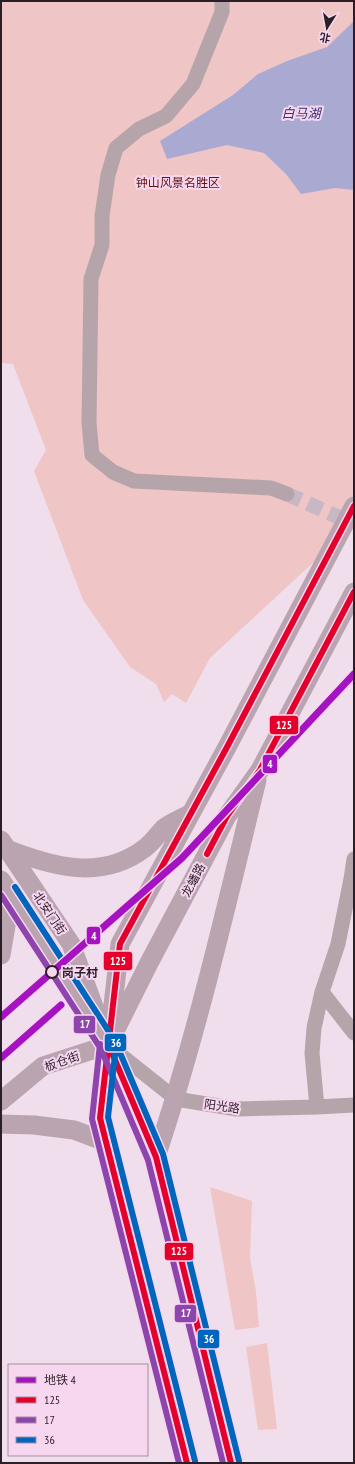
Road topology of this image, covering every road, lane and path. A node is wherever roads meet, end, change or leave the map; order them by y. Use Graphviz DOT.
graph roads {
  1 [pos="222,1"];
  2 [pos="287,494"];
  3 [pos="354,506"];
  4 [pos="354,592"];
  5 [pos="260,770"];
  6 [pos="191,813"];
  7 [pos="4,845"];
  8 [pos="354,859"];
  9 [pos="5,886"];
  10 [pos="1,955"];
  11 [pos="322,992"];
  12 [pos="354,1033"];
  13 [pos="108,1045"];
  14 [pos="176,1098"];
  15 [pos="1,1101"];
  16 [pos="354,1105"];
  17 [pos="317,1107"];
  18 [pos="1,1124"];
  19 [pos="106,1142"];
  20 [pos="156,1157"];
  21 [pos="187,1463"];
  22 [pos="231,1463"];
  1 -- 2 [label="street"];
  3 -- 6 [label="main road, 龙蟠路"];
  4 -- 5 [label="main road, 龙蟠路"];
  5 -- 13 [label="main road, 龙蟠路"];
  5 -- 14 [label="main road"];
  6 -- 7 [label="main road"];
  6 -- 13 [label="main road, 龙蟠路"];
  7 -- 13 [label="main road, 北安门街"];
  8 -- 11 [label="street"];
  9 -- 10 [label="main road"];
  9 -- 13 [label="main road, 北安门街"];
  11 -- 12 [label="street"];
  11 -- 17 [label="street"];
  13 -- 14 [label="street, 阳光路"];
  13 -- 15 [label="main road, 板仓街"];
  13 -- 19 [label="main road, 龙蟠路"];
  13 -- 20 [label="main road, 龙蟠路"];
  14 -- 17 [label="street, 阳光路"];
  14 -- 20 [label="main road"];
  16 -- 17 [label="street, 阳光路"];
  18 -- 19 [label="main road"];
  19 -- 21 [label="main road, 龙蟠路"];
  20 -- 22 [label="main road, 龙蟠路"];
}
